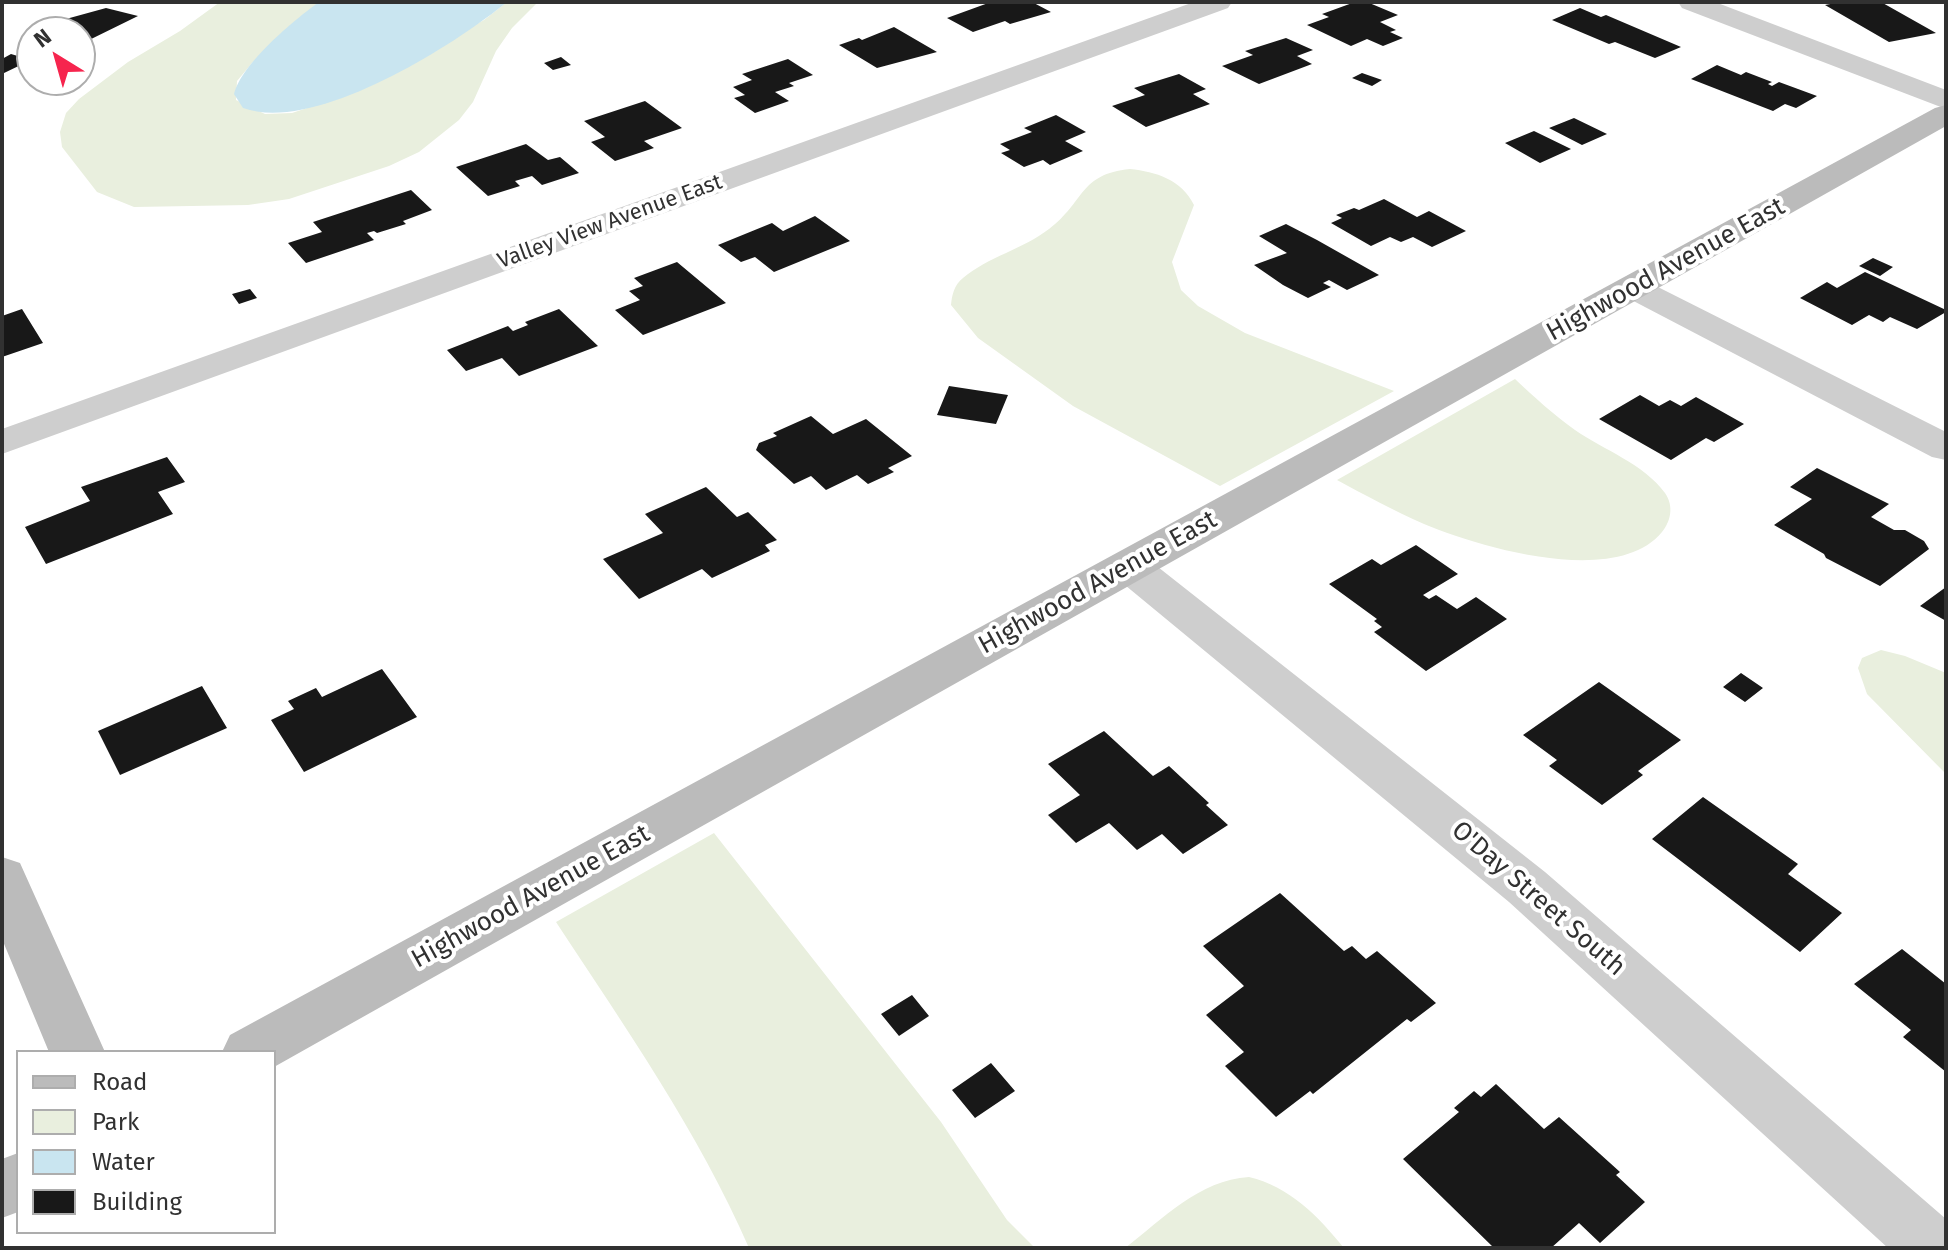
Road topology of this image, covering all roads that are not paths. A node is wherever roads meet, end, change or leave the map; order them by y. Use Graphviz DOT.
graph roads {
  1 [pos="1219,2"];
  2 [pos="1691,2"];
  3 [pos="1946,100"];
  4 [pos="1946,114"];
  5 [pos="1634,288"];
  6 [pos="2,442"];
  7 [pos="1946,448"];
  8 [pos="1129,566"];
  9 [pos="2,878"];
  10 [pos="76,1050"];
  11 [pos="254,1050"];
  12 [pos="1933,1248"];
  1 -- 6 [label="street, Valley View Avenue East"];
  2 -- 3 [label="street"];
  4 -- 5 [label="street, Highwood Avenue East"];
  5 -- 7 [label="street"];
  5 -- 8 [label="street, Highwood Avenue East"];
  8 -- 11 [label="street, Highwood Avenue East"];
  8 -- 12 [label="street, O'Day Street South"];
  9 -- 10 [label="street"];
}
